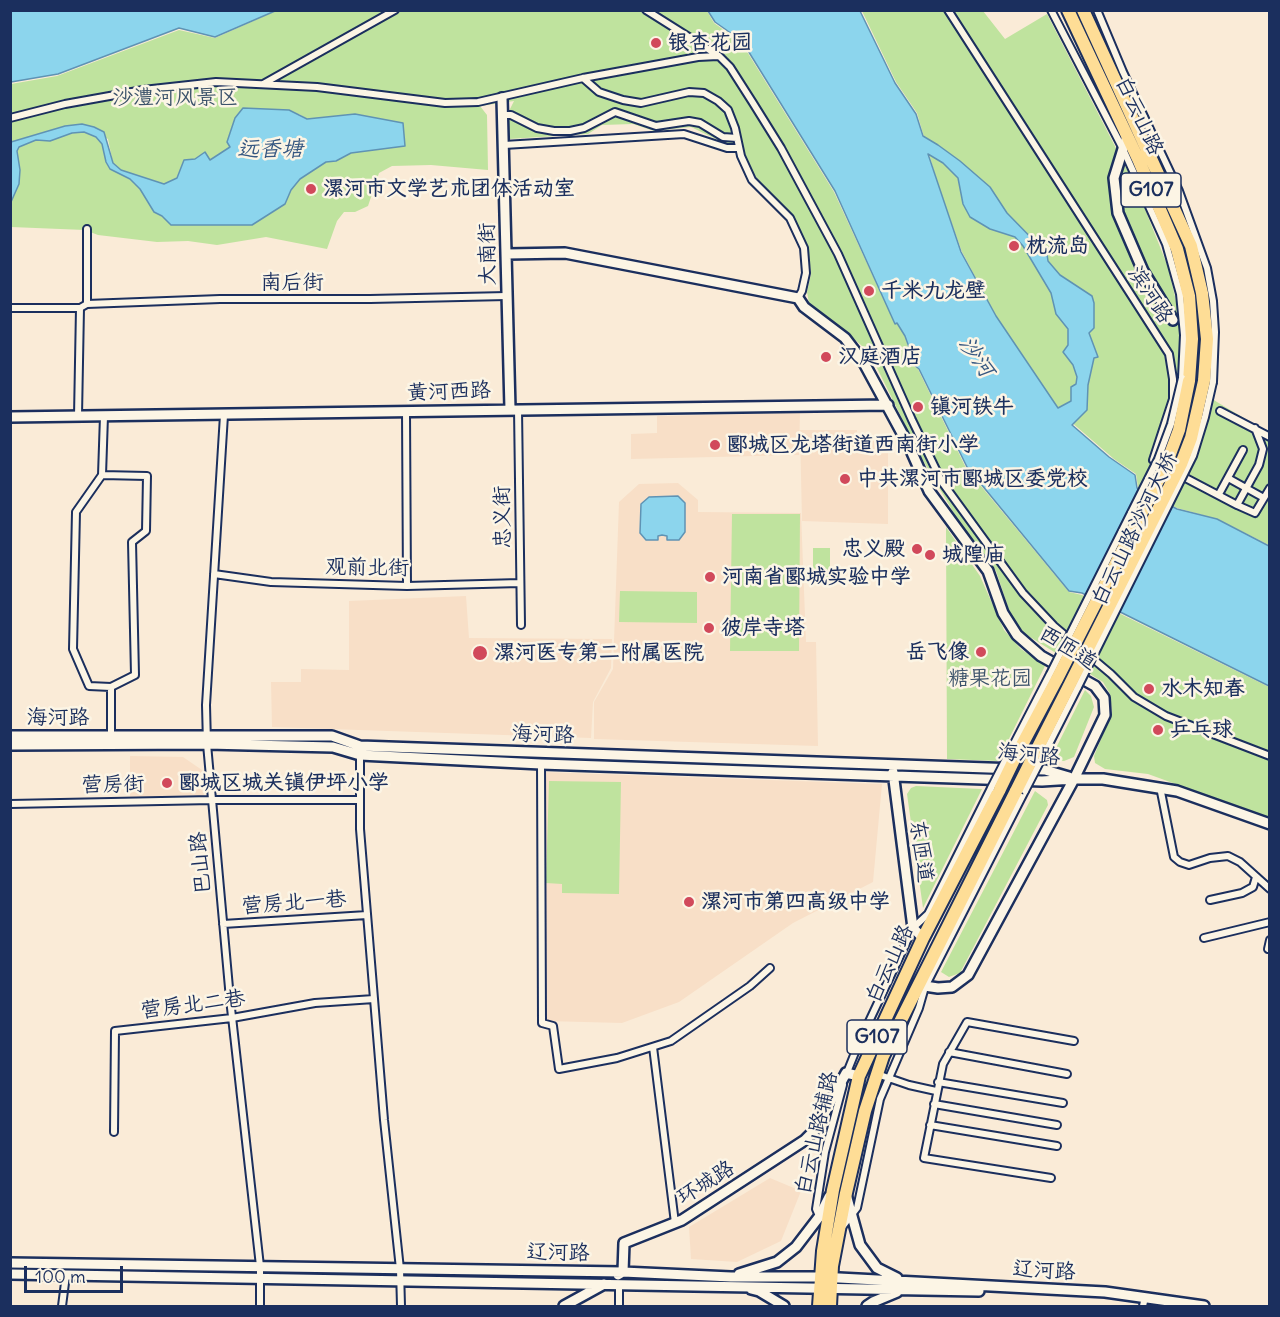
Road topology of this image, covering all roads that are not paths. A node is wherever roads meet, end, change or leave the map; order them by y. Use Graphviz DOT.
graph roads {
  1 [pos="395,10"];
  2 [pos="646,10"];
  3 [pos="948,10"];
  4 [pos="1051,10"];
  5 [pos="1068,10"];
  6 [pos="1083,10"];
  7 [pos="1097,10"];
  8 [pos="700,44"];
  9 [pos="719,56"];
  10 [pos="698,57"];
  11 [pos="584,78"];
  12 [pos="262,84"];
  13 [pos="502,98"];
  14 [pos="503,115"];
  15 [pos="10,118"];
  16 [pos="1127,136"];
  17 [pos="737,138"];
  18 [pos="504,145"];
  19 [pos="739,148"];
  20 [pos="1123,149"];
  21 [pos="87,229"];
  22 [pos="507,254"];
  23 [pos="507,296"];
  24 [pos="798,298"];
  25 [pos="87,304"];
  26 [pos="10,308"];
  27 [pos="80,308"];
  28 [pos="1173,320"];
  29 [pos="1185,379"];
  30 [pos="1209,381"];
  31 [pos="888,405"];
  32 [pos="514,409"];
  33 [pos="1220,411"];
  34 [pos="406,412"];
  35 [pos="224,414"];
  36 [pos="78,416"];
  37 [pos="104,416"];
  38 [pos="10,417"];
  39 [pos="1255,428"];
  40 [pos="1269,437"];
  41 [pos="1243,450"];
  42 [pos="102,475"];
  43 [pos="1228,478"];
  44 [pos="1246,488"];
  45 [pos="1269,488"];
  46 [pos="1219,494"];
  47 [pos="1264,498"];
  48 [pos="1237,505"];
  49 [pos="214,574"];
  50 [pos="520,583"];
  51 [pos="407,586"];
  52 [pos="521,626"];
  53 [pos="111,687"];
  54 [pos="10,736"];
  55 [pos="111,740"];
  56 [pos="207,740"];
  57 [pos="10,745"];
  58 [pos="360,751"];
  59 [pos="1269,756"];
  60 [pos="541,764"];
  61 [pos="892,764"];
  62 [pos="893,775"];
  63 [pos="1074,779"];
  64 [pos="1160,788"];
  65 [pos="995,789"];
  66 [pos="1020,791"];
  67 [pos="212,800"];
  68 [pos="360,800"];
  69 [pos="10,804"];
  70 [pos="1269,824"];
  71 [pos="1256,877"];
  72 [pos="1269,889"];
  73 [pos="1210,900"];
  74 [pos="367,915"];
  75 [pos="1269,922"];
  76 [pos="223,924"];
  77 [pos="914,928"];
  78 [pos="923,938"];
  79 [pos="1204,938"];
  80 [pos="1269,940"];
  81 [pos="1268,949"];
  82 [pos="770,968"];
  83 [pos="922,986"];
  84 [pos="374,999"];
  85 [pos="232,1018"];
  86 [pos="1074,1041"];
  87 [pos="653,1047"];
  88 [pos="949,1053"];
  89 [pos="846,1073"];
  90 [pos="1067,1074"];
  91 [pos="859,1076"];
  92 [pos="883,1076"];
  93 [pos="938,1082"];
  94 [pos="936,1091"];
  95 [pos="1063,1103"];
  96 [pos="934,1104"];
  97 [pos="930,1125"];
  98 [pos="1057,1125"];
  99 [pos="114,1131"];
  100 [pos="1057,1146"];
  101 [pos="1051,1178"];
  102 [pos="833,1190"];
  103 [pos="846,1193"];
  104 [pos="819,1216"];
  105 [pos="851,1216"];
  106 [pos="675,1223"];
  107 [pos="833,1231"];
  108 [pos="10,1263"];
  109 [pos="260,1266"];
  110 [pos="400,1269"];
  111 [pos="623,1272"];
  112 [pos="10,1274"];
  113 [pos="66,1275"];
  114 [pos="260,1277"];
  115 [pos="401,1280"];
  116 [pos="731,1281"];
  117 [pos="825,1283"];
  118 [pos="604,1284"];
  119 [pos="619,1284"];
  120 [pos="902,1285"];
  121 [pos="1144,1302"];
  122 [pos="62,1306"];
  123 [pos="260,1306"];
  124 [pos="401,1306"];
  125 [pos="564,1306"];
  126 [pos="619,1306"];
  127 [pos="784,1306"];
  128 [pos="819,1306"];
  129 [pos="830,1306"];
  130 [pos="867,1306"];
  131 [pos="1204,1306"];
  1 -- 12 [label="street"];
  2 -- 8 [label="street"];
  3 -- 46 [label="street, 滨河路"];
  4 -- 20 [label="street"];
  5 -- 16 [label="highway, 白云山路 / G107"];
  6 -- 30 [label="highway, 白云山路 / G107"];
  7 -- 30 [label="street"];
  8 -- 9 [label="street"];
  8 -- 10 [label="street"];
  9 -- 10 [label="street"];
  9 -- 59 [label="street"];
  10 -- 11 [label="street"];
  11 -- 13 [label="street"];
  11 -- 17 [label="street"];
  12 -- 13 [label="street"];
  12 -- 15 [label="street"];
  13 -- 14 [label="street, 大南街"];
  14 -- 17 [label="street"];
  14 -- 18 [label="street, 大南街"];
  16 -- 20 [label="street"];
  16 -- 29 [label="highway, 白云山路 / G107"];
  17 -- 19 [label="street"];
  18 -- 19 [label="street"];
  18 -- 22 [label="street, 大南街"];
  19 -- 24 [label="street"];
  20 -- 28 [label="street"];
  20 -- 29 [label="street"];
  21 -- 25 [label="street"];
  22 -- 23 [label="street, 大南街"];
  22 -- 24 [label="street"];
  23 -- 25 [label="street, 南后街"];
  23 -- 32 [label="street, 大南街"];
  24 -- 31 [label="street"];
  25 -- 27 [label="street, 南后街"];
  26 -- 27 [label="street"];
  27 -- 36 [label="street"];
  29 -- 65 [label="highway, 白云山路沙河大桥 / G107, bridge"];
  30 -- 66 [label="highway, 白云山路沙河大桥 / G107, bridge"];
  31 -- 32 [label="street, 黄河西路"];
  31 -- 63 [label="street, 西匝道"];
  32 -- 34 [label="street, 黄河西路"];
  32 -- 50 [label="street, 忠义街"];
  33 -- 39 [label="street"];
  34 -- 35 [label="street, 黄河西路"];
  34 -- 51 [label="street"];
  35 -- 37 [label="street, 黄河西路"];
  35 -- 49 [label="street, 巴山路"];
  36 -- 37 [label="street, 黄河西路"];
  36 -- 38 [label="street, 黄河西路"];
  37 -- 42 [label="street"];
  39 -- 40 [label="street"];
  39 -- 44 [label="street"];
  41 -- 43 [label="street"];
  42 -- 53 [label="street"];
  42 -- 53 [label="street"];
  43 -- 44 [label="street"];
  43 -- 46 [label="street"];
  44 -- 47 [label="street"];
  44 -- 48 [label="street"];
  45 -- 47 [label="street"];
  46 -- 48 [label="street, 滨河路"];
  47 -- 48 [label="street"];
  49 -- 51 [label="street, 观前北街"];
  49 -- 56 [label="street, 巴山路"];
  50 -- 51 [label="street, 观前北街"];
  50 -- 52 [label="street, 忠义街"];
  53 -- 55 [label="street"];
  54 -- 55 [label="street, 海河路"];
  55 -- 56 [label="street, 海河路"];
  55 -- 57 [label="street, 海河路"];
  56 -- 58 [label="street, 海河路"];
  56 -- 67 [label="street, 巴山路"];
  58 -- 60 [label="street, 海河路"];
  58 -- 61 [label="street, 海河路"];
  58 -- 68 [label="street"];
  60 -- 62 [label="street, 海河路"];
  60 -- 87 [label="street"];
  61 -- 62 [label="street, 东匝道"];
  61 -- 63 [label="street, 海河路"];
  62 -- 63 [label="street, 海河路"];
  62 -- 77 [label="street, 东匝道"];
  63 -- 64 [label="street, 海河路"];
  63 -- 83 [label="street, 西匝道"];
  64 -- 70 [label="street, 海河路"];
  64 -- 71 [label="street"];
  65 -- 77 [label="street, 白云山路辅路"];
  65 -- 78 [label="highway, 白云山路 / G107"];
  66 -- 83 [label="highway, 白云山路 / G107"];
  67 -- 68 [label="street, 营房街"];
  67 -- 69 [label="street, 营房街"];
  67 -- 76 [label="street, 巴山路"];
  68 -- 74 [label="street"];
  71 -- 72 [label="street"];
  71 -- 73 [label="street"];
  74 -- 76 [label="street, 营房北一巷"];
  74 -- 84 [label="street"];
  75 -- 79 [label="street"];
  76 -- 85 [label="street, 巴山路"];
  77 -- 78 [label="street"];
  77 -- 89 [label="street, 白云山路辅路"];
  78 -- 91 [label="highway, 白云山路 / G107"];
  80 -- 81 [label="street"];
  82 -- 87 [label="street"];
  83 -- 92 [label="highway, 白云山路 / G107"];
  84 -- 85 [label="street, 营房北二巷"];
  84 -- 110 [label="street"];
  85 -- 99 [label="street, 营房北二巷"];
  85 -- 109 [label="street, 巴山路"];
  86 -- 88 [label="street"];
  87 -- 106 [label="street"];
  88 -- 90 [label="street"];
  88 -- 93 [label="street"];
  89 -- 91 [label="street"];
  89 -- 104 [label="street, 白云山路辅路"];
  89 -- 106 [label="street, 环城路"];
  91 -- 102 [label="highway, 白云山路 / G107"];
  92 -- 94 [label="street"];
  92 -- 103 [label="highway, 白云山路 / G107"];
  92 -- 105 [label="street"];
  93 -- 94 [label="street"];
  93 -- 95 [label="street"];
  94 -- 96 [label="street"];
  96 -- 97 [label="street"];
  96 -- 98 [label="street"];
  97 -- 100 [label="street"];
  97 -- 101 [label="street"];
  102 -- 104 [label="street"];
  102 -- 107 [label="highway, 白云山路 / G107"];
  103 -- 105 [label="street"];
  103 -- 107 [label="highway, 白云山路 / G107"];
  104 -- 107 [label="street, 白云山路辅路"];
  104 -- 116 [label="street"];
  105 -- 107 [label="street"];
  105 -- 120 [label="street"];
  106 -- 111 [label="street, 环城路"];
  107 -- 117 [label="highway, 白云山路 / G107"];
  108 -- 109 [label="street, 辽河路"];
  109 -- 110 [label="street, 辽河路"];
  109 -- 114 [label="street, 巴山路"];
  110 -- 111 [label="street, 辽河路"];
  110 -- 115 [label="street"];
  111 -- 116 [label="street, 辽河路"];
  111 -- 118 [label="street"];
  112 -- 113 [label="street, 辽河路"];
  113 -- 114 [label="street, 辽河路"];
  113 -- 122 [label="street"];
  114 -- 115 [label="street, 辽河路"];
  114 -- 123 [label="street, 巴山路"];
  115 -- 118 [label="street, 辽河路"];
  115 -- 124 [label="street"];
  116 -- 117 [label="street, 辽河路"];
  116 -- 119 [label="street, 辽河路"];
  116 -- 127 [label="street"];
  117 -- 120 [label="street, 辽河路"];
  117 -- 128 [label="highway, 白云山路 / G107"];
  117 -- 129 [label="highway, 白云山路 / G107"];
  118 -- 119 [label="street, 辽河路"];
  118 -- 125 [label="street"];
  119 -- 126 [label="street"];
  120 -- 121 [label="street, 辽河路"];
  120 -- 130 [label="street"];
  121 -- 131 [label="street, 辽河路"];
}
